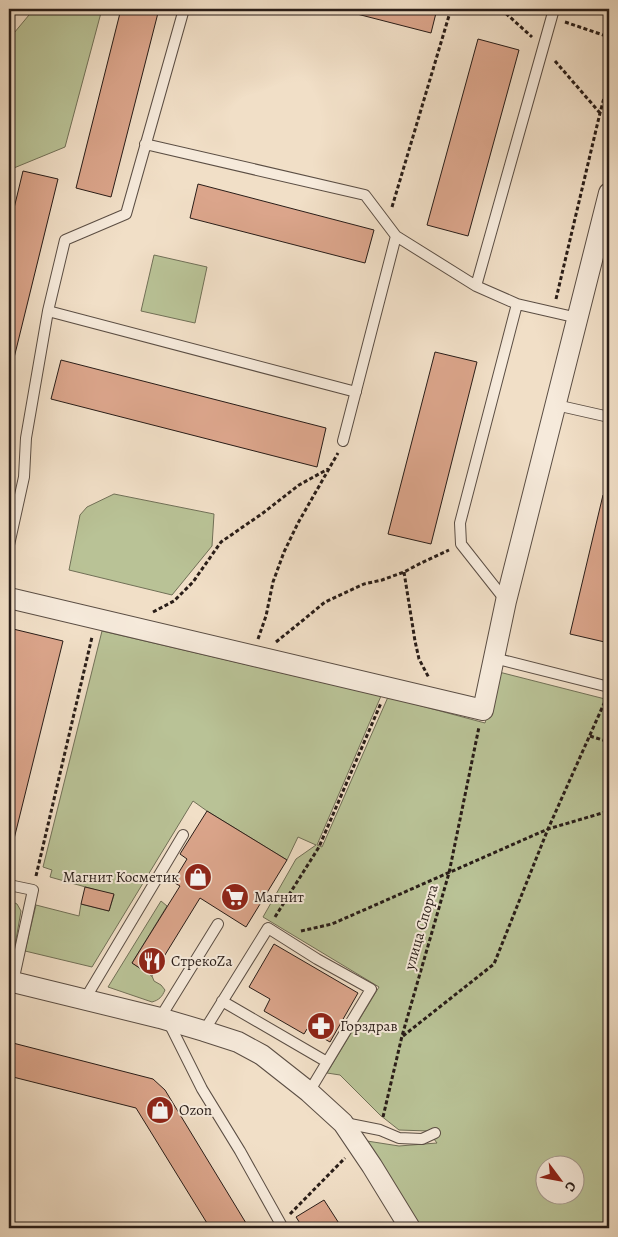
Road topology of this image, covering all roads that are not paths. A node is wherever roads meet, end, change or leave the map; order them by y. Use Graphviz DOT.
graph roads {
  1 [pos="184,9"];
  2 [pos="553,13"];
  3 [pos="145,144"];
  4 [pos="609,194"];
  5 [pos="396,236"];
  6 [pos="476,286"];
  7 [pos="517,304"];
  8 [pos="48,312"];
  9 [pos="578,318"];
  10 [pos="356,392"];
  11 [pos="556,405"];
  12 [pos="609,418"];
  13 [pos="344,441"];
  14 [pos="9,545"];
  15 [pos="9,598"];
  16 [pos="506,601"];
  17 [pos="494,658"];
  18 [pos="609,687"];
  19 [pos="183,835"];
  20 [pos="9,885"];
  21 [pos="218,924"];
  22 [pos="11,982"];
  23 [pos="85,999"];
  24 [pos="222,1001"];
  25 [pos="164,1019"];
  26 [pos="204,1031"];
  27 [pos="327,1062"];
  28 [pos="309,1092"];
  29 [pos="343,1123"];
  30 [pos="435,1133"];
  31 [pos="282,1225"];
  32 [pos="410,1228"];
  1 -- 3 [label="lane"];
  2 -- 6 [label="lane"];
  3 -- 5 [label="lane"];
  3 -- 8 [label="lane"];
  4 -- 9 [label="street"];
  5 -- 6 [label="lane"];
  5 -- 10 [label="lane"];
  6 -- 7 [label="lane"];
  7 -- 9 [label="lane"];
  7 -- 16 [label="lane"];
  8 -- 10 [label="lane"];
  8 -- 14 [label="lane"];
  9 -- 11 [label="street"];
  10 -- 13 [label="lane"];
  11 -- 12 [label="lane"];
  11 -- 16 [label="street"];
  15 -- 17 [label="street"];
  16 -- 17 [label="street"];
  17 -- 18 [label="lane"];
  19 -- 23 [label="lane"];
  20 -- 22 [label="lane"];
  21 -- 25 [label="lane"];
  22 -- 23 [label="street"];
  23 -- 25 [label="street"];
  24 -- 26 [label="lane"];
  24 -- 27 [label="lane"];
  24 -- 27 [label="lane"];
  25 -- 26 [label="street"];
  25 -- 31 [label="lane"];
  26 -- 28 [label="street"];
  27 -- 28 [label="lane"];
  28 -- 29 [label="street"];
  29 -- 30 [label="lane"];
  29 -- 32 [label="street"];
}
